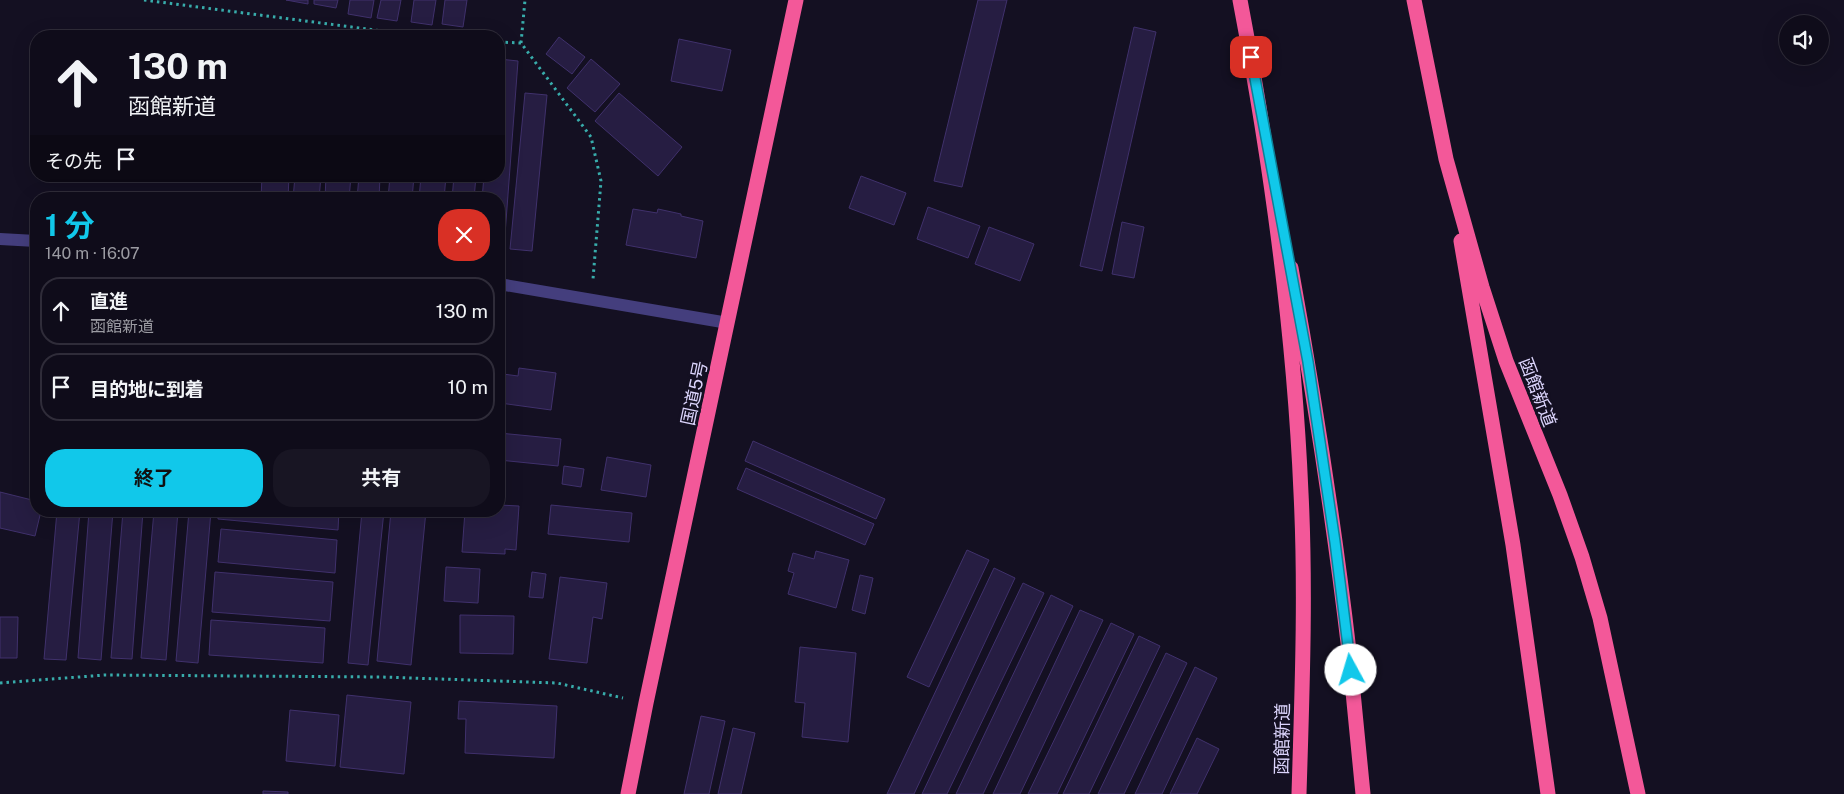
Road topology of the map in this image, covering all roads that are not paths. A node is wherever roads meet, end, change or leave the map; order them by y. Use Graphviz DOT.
graph roads {
  1 [pos="796,0"];
  2 [pos="1240,0"];
  3 [pos="1414,0"];
  4 [pos="1258,96"];
  5 [pos="1446,159"];
  6 [pos="0,239"];
  7 [pos="30,242"];
  8 [pos="505,285"];
  9 [pos="728,322"];
  10 [pos="628,794"];
  11 [pos="1299,794"];
  12 [pos="1363,794"];
  13 [pos="1548,794"];
  14 [pos="1638,794"];
  1 -- 9 [label="highway, 国道5号"];
  2 -- 4 [label="highway, 函館新道"];
  3 -- 5 [label="highway, 函館新道"];
  4 -- 11 [label="highway, 函館新道"];
  4 -- 12 [label="highway"];
  5 -- 13 [label="highway"];
  5 -- 14 [label="highway, 函館新道"];
  6 -- 7 [label="street"];
  8 -- 9 [label="street"];
  9 -- 10 [label="highway, 国道5号"];
}
